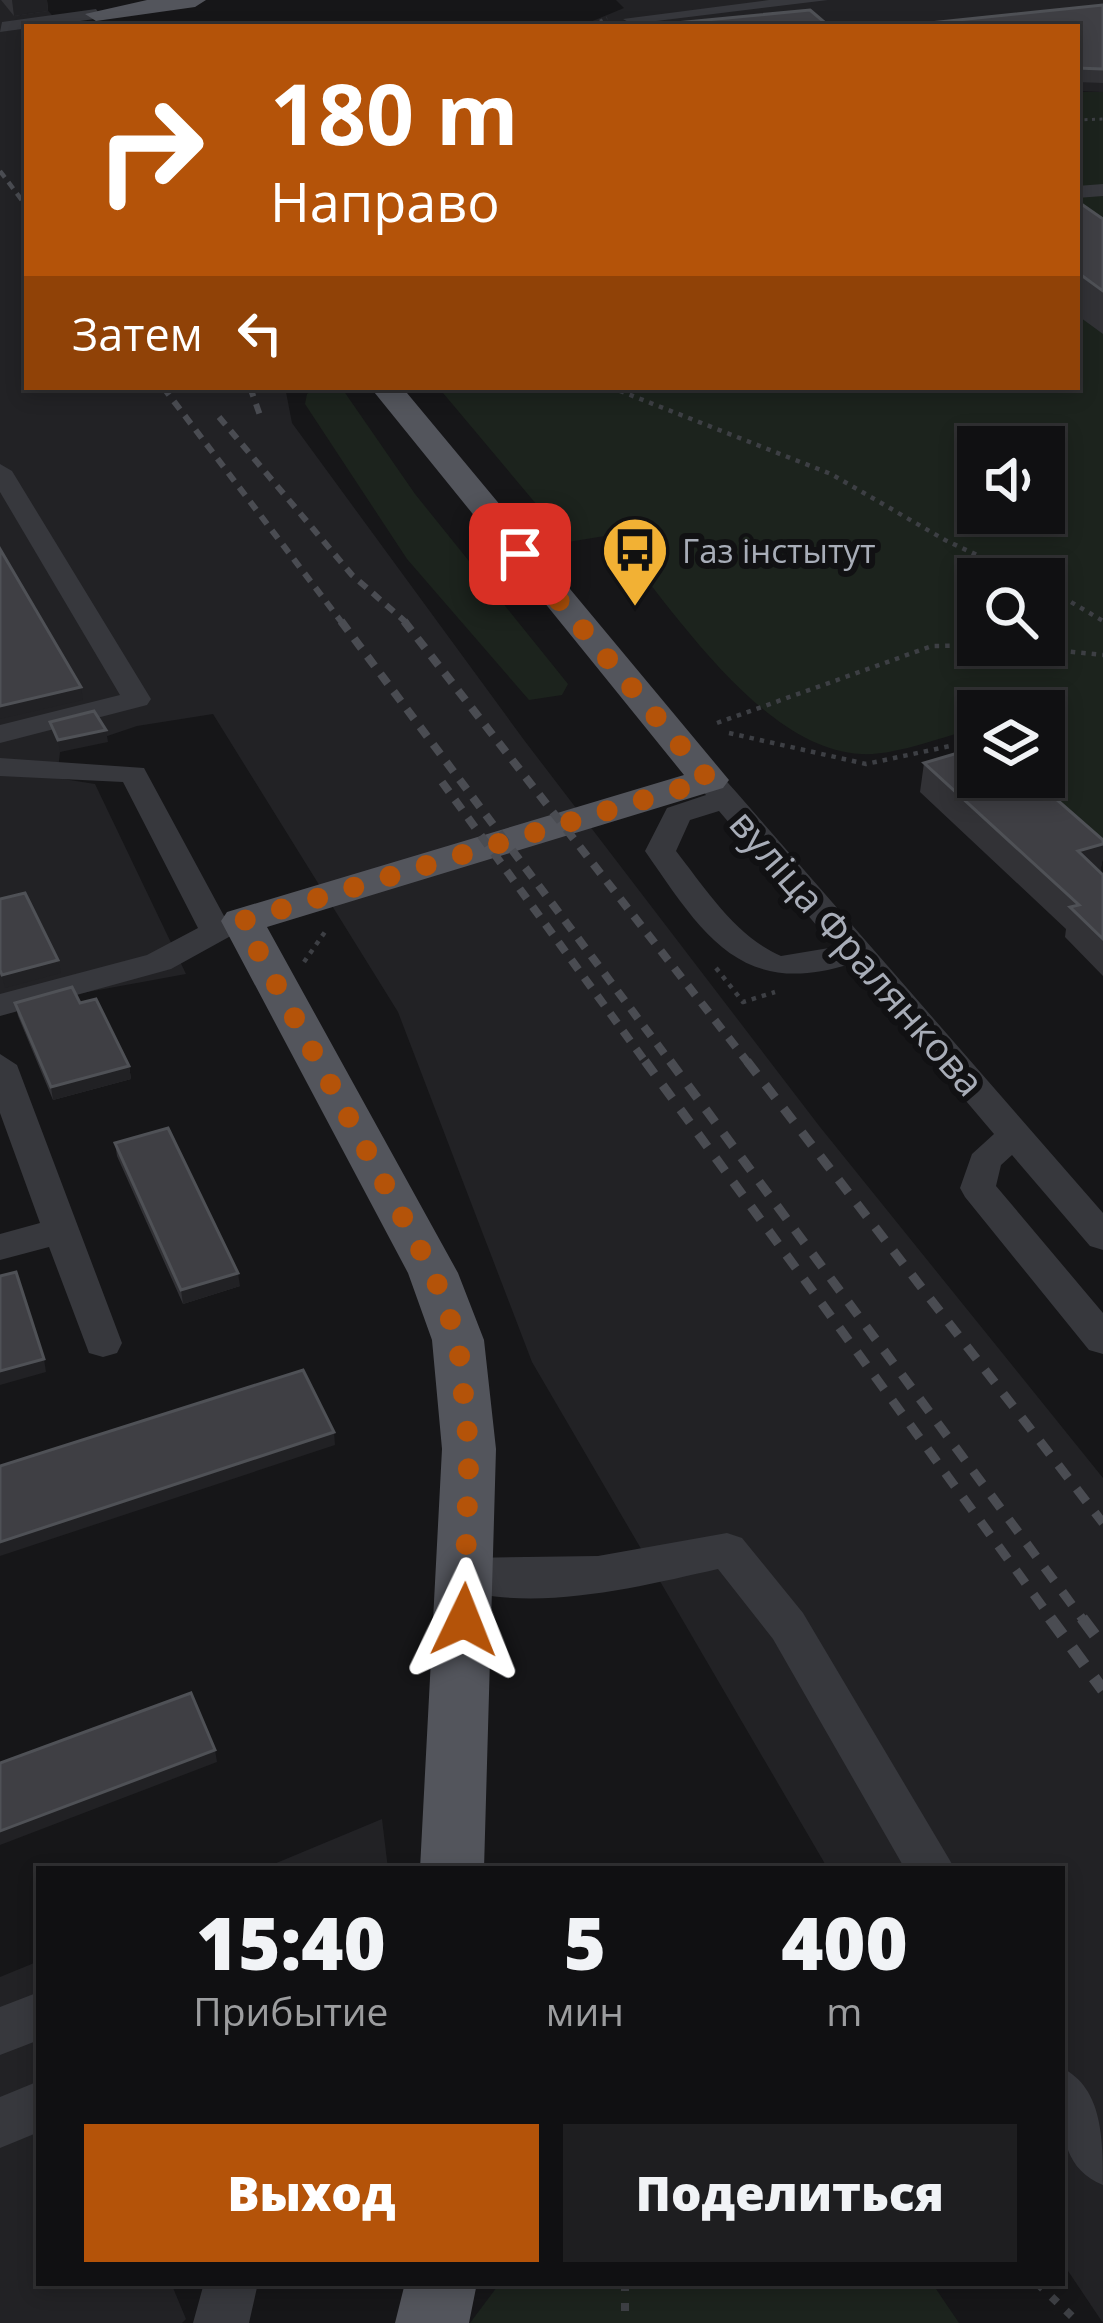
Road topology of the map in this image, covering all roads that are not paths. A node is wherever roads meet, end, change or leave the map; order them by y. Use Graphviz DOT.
graph roads {
  1 [pos="195,0"];
  2 [pos="820,0"];
  3 [pos="95,14"];
  4 [pos="632,19"];
  5 [pos="2,27"];
  6 [pos="388,390"];
  7 [pos="0,471"];
  8 [pos="0,734"];
  9 [pos="0,766"];
  10 [pos="718,789"];
  11 [pos="229,926"];
  12 [pos="857,951"];
  13 [pos="0,1005"];
  14 [pos="0,1065"];
  15 [pos="1018,1138"];
  16 [pos="61,1230"];
  17 [pos="1103,1237"];
  18 [pos="0,1247"];
  19 [pos="1103,1340"];
  20 [pos="103,1343"];
  21 [pos="467,1575"];
  22 [pos="452,1866"];
  23 [pos="929,1866"];
  24 [pos="36,2017"];
  25 [pos="0,2031"];
  26 [pos="1065,2098"];
  27 [pos="36,2107"];
  28 [pos="0,2123"];
  29 [pos="1103,2158"];
  30 [pos="230,2286"];
  31 [pos="440,2286"];
  32 [pos="221,2323"];
  33 [pos="432,2323"];
  1 -- 3 [label="main road"];
  2 -- 4 [label="street"];
  3 -- 5 [label="street"];
  6 -- 10 [label="main road, вуліца Фралянкова"];
  7 -- 8 [label="street"];
  9 -- 11 [label="street"];
  10 -- 11 [label="main road"];
  10 -- 12 [label="street, вуліца Фралянкова"];
  10 -- 12 [label="street"];
  11 -- 13 [label="street"];
  11 -- 21 [label="main road"];
  12 -- 15 [label="street, вуліца Фралянкова"];
  14 -- 16 [label="street"];
  15 -- 17 [label="street, вуліца Фралянкова"];
  15 -- 19 [label="street"];
  16 -- 18 [label="street"];
  16 -- 20 [label="street"];
  21 -- 22 [label="main road"];
  21 -- 23 [label="street"];
  24 -- 25 [label="street"];
  26 -- 29 [label="street"];
  27 -- 28 [label="street"];
  30 -- 32 [label="street"];
  31 -- 33 [label="main road"];
}
